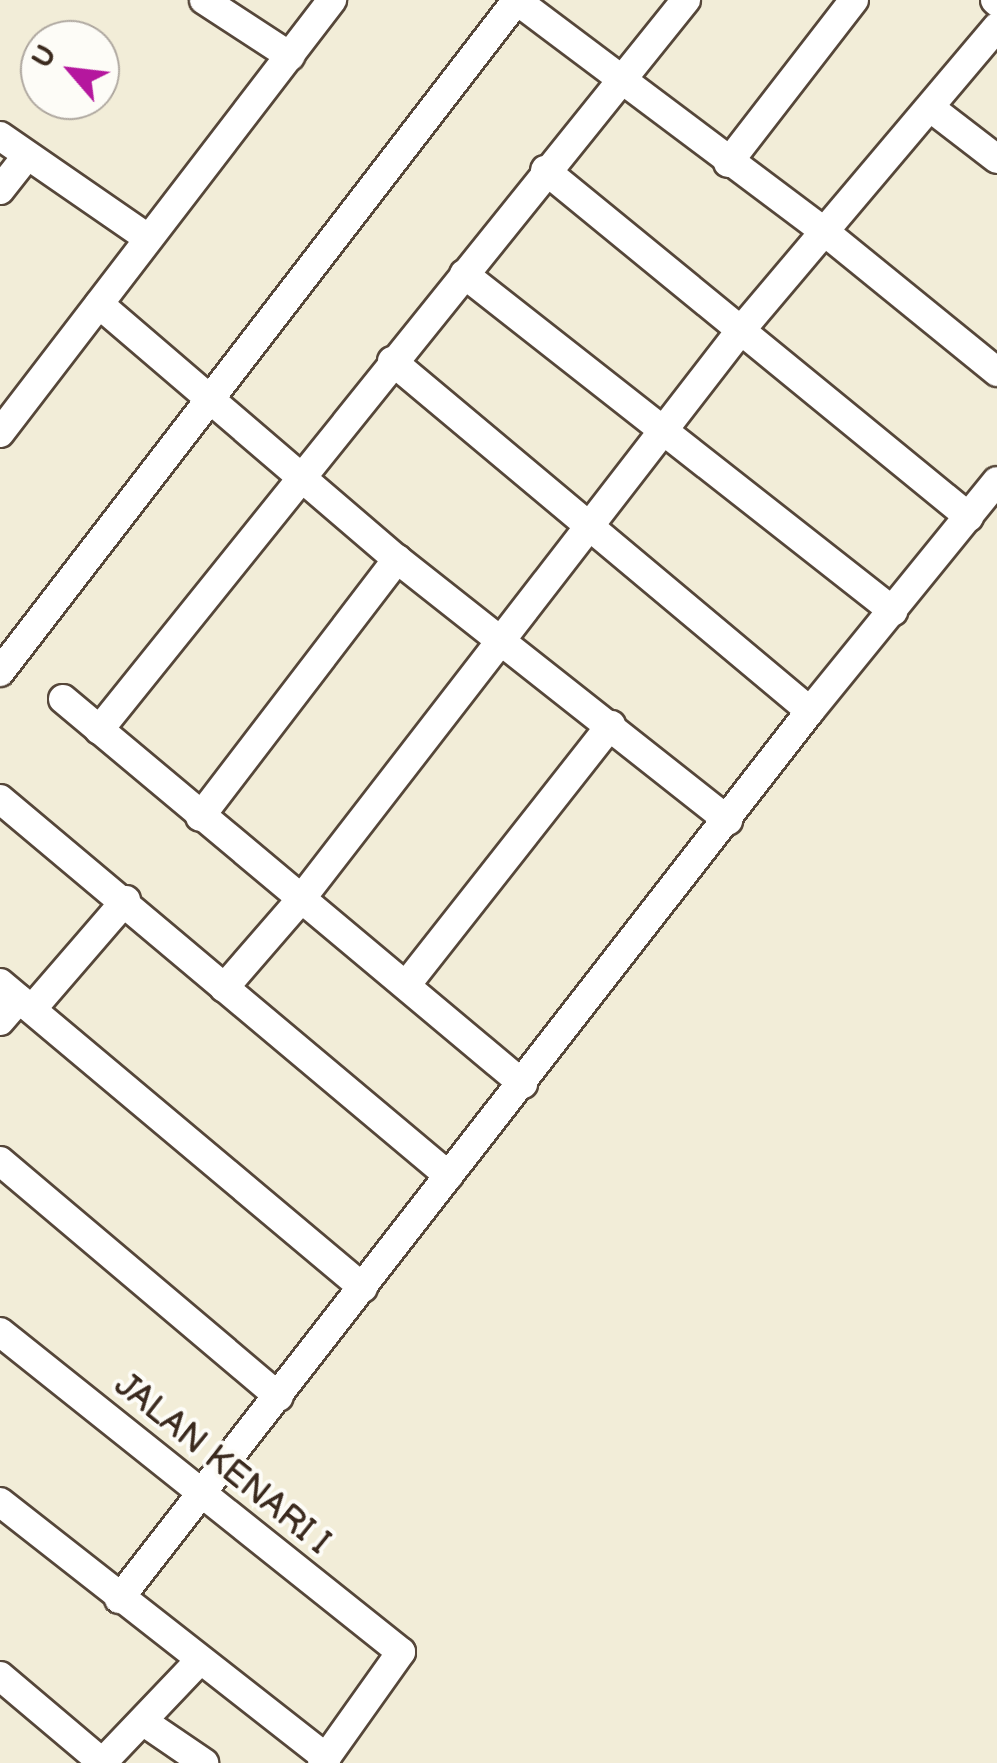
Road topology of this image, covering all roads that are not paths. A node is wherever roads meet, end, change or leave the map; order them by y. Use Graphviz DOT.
graph roads {
  1 [pos="204,0"];
  2 [pos="332,0"];
  3 [pos="516,0"];
  4 [pos="686,0"];
  5 [pos="854,0"];
  6 [pos="997,27"];
  7 [pos="290,56"];
  8 [pos="619,82"];
  9 [pos="932,109"];
  10 [pos="0,136"];
  11 [pos="26,157"];
  12 [pos="997,159"];
  13 [pos="728,162"];
  14 [pos="546,170"];
  15 [pos="0,190"];
  16 [pos="825,232"];
  17 [pos="146,236"];
  18 [pos="464,274"];
  19 [pos="99,304"];
  20 [pos="740,330"];
  21 [pos="392,361"];
  22 [pos="997,372"];
  23 [pos="208,400"];
  24 [pos="664,431"];
  25 [pos="0,433"];
  26 [pos="304,481"];
  27 [pos="997,481"];
  28 [pos="969,517"];
  29 [pos="587,531"];
  30 [pos="398,559"];
  31 [pos="893,611"];
  32 [pos="500,640"];
  33 [pos="0,672"];
  34 [pos="63,700"];
  35 [pos="810,711"];
  36 [pos="611,725"];
  37 [pos="99,730"];
  38 [pos="0,799"];
  39 [pos="200,818"];
  40 [pos="728,820"];
  41 [pos="301,899"];
  42 [pos="126,900"];
  43 [pos="407,984"];
  44 [pos="224,988"];
  45 [pos="17,997"];
  46 [pos="0,1021"];
  47 [pos="523,1084"];
  48 [pos="0,1161"];
  49 [pos="449,1176"];
  50 [pos="362,1288"];
  51 [pos="0,1332"];
  52 [pos="279,1397"];
  53 [pos="198,1496"];
  54 [pos="0,1502"];
  55 [pos="119,1599"];
  56 [pos="199,1661"];
  57 [pos="0,1676"];
  58 [pos="144,1722"];
  59 [pos="324,1760"];
  60 [pos="204,1763"];
  1 -- 7 [label="street"];
  2 -- 7 [label="street"];
  3 -- 8 [label="street"];
  3 -- 23 [label="street"];
  4 -- 8 [label="street"];
  5 -- 13 [label="street"];
  6 -- 9 [label="street"];
  7 -- 17 [label="street"];
  8 -- 13 [label="street"];
  8 -- 14 [label="street"];
  9 -- 12 [label="street"];
  9 -- 16 [label="street"];
  10 -- 11 [label="street"];
  11 -- 15 [label="street"];
  11 -- 17 [label="street"];
  13 -- 16 [label="street"];
  14 -- 18 [label="street"];
  14 -- 20 [label="street"];
  16 -- 20 [label="street"];
  16 -- 22 [label="street"];
  17 -- 19 [label="street"];
  18 -- 21 [label="street"];
  18 -- 24 [label="street"];
  19 -- 23 [label="street"];
  19 -- 25 [label="street"];
  20 -- 24 [label="street"];
  20 -- 28 [label="street"];
  21 -- 26 [label="street"];
  21 -- 29 [label="street"];
  23 -- 26 [label="street"];
  23 -- 33 [label="street"];
  24 -- 29 [label="street"];
  24 -- 31 [label="street"];
  26 -- 30 [label="street"];
  26 -- 37 [label="street"];
  27 -- 28 [label="street"];
  28 -- 31 [label="street"];
  29 -- 32 [label="street"];
  29 -- 35 [label="street"];
  30 -- 32 [label="street"];
  30 -- 39 [label="street"];
  31 -- 35 [label="street"];
  32 -- 36 [label="street"];
  32 -- 41 [label="street"];
  34 -- 37 [label="street"];
  35 -- 40 [label="street"];
  36 -- 40 [label="street"];
  36 -- 43 [label="street"];
  37 -- 39 [label="street"];
  38 -- 42 [label="street"];
  39 -- 41 [label="street"];
  40 -- 47 [label="street"];
  41 -- 43 [label="street"];
  41 -- 44 [label="street"];
  42 -- 44 [label="street"];
  42 -- 45 [label="street"];
  43 -- 47 [label="street"];
  44 -- 49 [label="street"];
  45 -- 46 [label="street"];
  45 -- 50 [label="street"];
  47 -- 49 [label="street"];
  48 -- 52 [label="street"];
  49 -- 50 [label="street"];
  50 -- 52 [label="street"];
  51 -- 53 [label="street, JALAN KENARI I"];
  52 -- 53 [label="street"];
  53 -- 55 [label="street"];
  53 -- 59 [label="street, JALAN KENARI I"];
  54 -- 55 [label="street"];
  55 -- 56 [label="street"];
  56 -- 58 [label="street"];
  56 -- 59 [label="street"];
  57 -- 58 [label="street"];
  58 -- 60 [label="street"];
}
